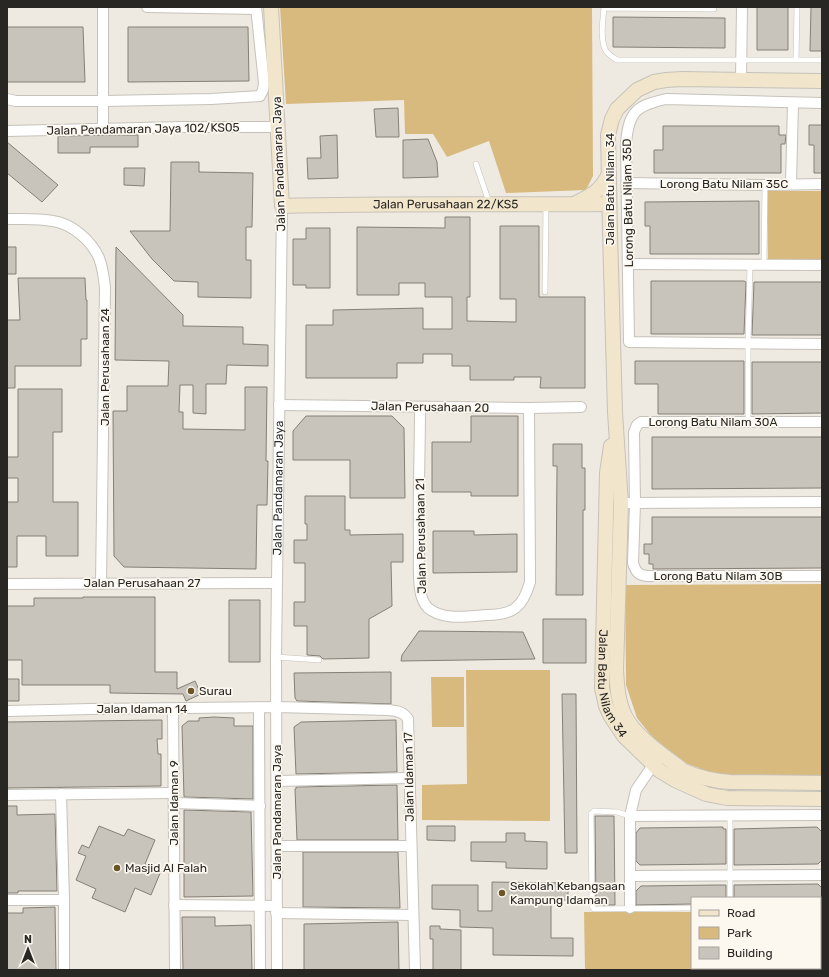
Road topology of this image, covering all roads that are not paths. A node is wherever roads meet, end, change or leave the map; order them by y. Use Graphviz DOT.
graph roads {
  1 [pos="103,7"];
  2 [pos="147,7"];
  3 [pos="271,7"];
  4 [pos="604,7"];
  5 [pos="742,7"];
  6 [pos="797,7"];
  7 [pos="256,8"];
  8 [pos="714,9"];
  9 [pos="741,59"];
  10 [pos="796,60"];
  11 [pos="822,60"];
  12 [pos="741,79"];
  13 [pos="822,81"];
  14 [pos="7,99"];
  15 [pos="103,101"];
  16 [pos="793,103"];
  17 [pos="822,103"];
  18 [pos="279,127"];
  19 [pos="103,129"];
  20 [pos="7,131"];
  21 [pos="476,164"];
  22 [pos="609,174"];
  23 [pos="627,183"];
  24 [pos="791,184"];
  25 [pos="822,184"];
  26 [pos="765,185"];
  27 [pos="546,204"];
  28 [pos="574,204"];
  29 [pos="609,204"];
  30 [pos="490,205"];
  31 [pos="282,206"];
  32 [pos="7,219"];
  33 [pos="610,232"];
  34 [pos="628,264"];
  35 [pos="750,264"];
  36 [pos="764,264"];
  37 [pos="822,265"];
  38 [pos="545,292"];
  39 [pos="748,343"];
  40 [pos="822,344"];
  41 [pos="280,405"];
  42 [pos="420,406"];
  43 [pos="581,406"];
  44 [pos="529,408"];
  45 [pos="615,412"];
  46 [pos="748,422"];
  47 [pos="822,422"];
  48 [pos="607,473"];
  49 [pos="822,502"];
  50 [pos="628,503"];
  51 [pos="606,549"];
  52 [pos="822,576"];
  53 [pos="277,583"];
  54 [pos="7,584"];
  55 [pos="101,584"];
  56 [pos="276,658"];
  57 [pos="319,660"];
  58 [pos="277,707"];
  59 [pos="259,708"];
  60 [pos="173,709"];
  61 [pos="7,711"];
  62 [pos="645,740"];
  63 [pos="653,765"];
  64 [pos="684,771"];
  65 [pos="409,778"];
  66 [pos="277,781"];
  67 [pos="822,783"];
  68 [pos="61,794"];
  69 [pos="7,795"];
  70 [pos="174,798"];
  71 [pos="822,799"];
  72 [pos="260,806"];
  73 [pos="730,815"];
  74 [pos="822,815"];
  75 [pos="630,816"];
  76 [pos="277,846"];
  77 [pos="411,846"];
  78 [pos="822,875"];
  79 [pos="630,876"];
  80 [pos="730,876"];
  81 [pos="730,897"];
  82 [pos="7,900"];
  83 [pos="64,900"];
  84 [pos="174,905"];
  85 [pos="258,905"];
  86 [pos="630,908"];
  87 [pos="691,908"];
  88 [pos="277,909"];
  89 [pos="412,915"];
  90 [pos="64,970"];
  91 [pos="175,970"];
  92 [pos="260,970"];
  93 [pos="277,970"];
  94 [pos="415,970"];
  1 -- 15 [label="street"];
  2 -- 7 [label="street"];
  3 -- 18 [label="street, Jalan Pandamaran Jaya"];
  4 -- 8 [label="lane"];
  4 -- 9 [label="lane"];
  5 -- 9 [label="street"];
  6 -- 10 [label="lane"];
  7 -- 15 [label="street"];
  9 -- 10 [label="lane"];
  9 -- 12 [label="street"];
  10 -- 11 [label="lane"];
  12 -- 13 [label="street, Jalan Batu Nilam 34"];
  12 -- 22 [label="street, Jalan Batu Nilam 34"];
  14 -- 15 [label="street"];
  15 -- 19 [label="street"];
  16 -- 17 [label="street, Lorong Batu Nilam 35D"];
  16 -- 23 [label="street, Lorong Batu Nilam 35D"];
  16 -- 24 [label="street"];
  18 -- 19 [label="street, Jalan Pendamaran Jaya 102/KS05"];
  18 -- 31 [label="street, Jalan Pandamaran Jaya"];
  19 -- 20 [label="street, Jalan Pendamaran Jaya 102/KS05"];
  21 -- 30 [label="lane"];
  22 -- 28 [label="street"];
  22 -- 29 [label="street, Jalan Batu Nilam 34"];
  23 -- 26 [label="street, Lorong Batu Nilam 35C"];
  23 -- 34 [label="street, Lorong Batu Nilam 35D"];
  24 -- 25 [label="street, Lorong Batu Nilam 35C"];
  24 -- 26 [label="street, Lorong Batu Nilam 35C"];
  26 -- 36 [label="lane"];
  27 -- 28 [label="street, Jalan Perusahaan 22/KS5"];
  27 -- 30 [label="street, Jalan Perusahaan 22/KS5"];
  27 -- 38 [label="lane"];
  28 -- 29 [label="street, Jalan Perusahaan 22/KS5"];
  28 -- 33 [label="street"];
  29 -- 33 [label="street, Jalan Batu Nilam 34"];
  30 -- 31 [label="street, Jalan Perusahaan 22/KS5"];
  31 -- 41 [label="street, Jalan Pandamaran Jaya"];
  32 -- 55 [label="street, Jalan Perusahaan 24"];
  33 -- 45 [label="street, Jalan Batu Nilam 34"];
  34 -- 35 [label="street"];
  34 -- 39 [label="street, Lorong Batu Nilam 35D"];
  35 -- 36 [label="street"];
  35 -- 39 [label="lane"];
  36 -- 37 [label="street"];
  39 -- 40 [label="street"];
  39 -- 46 [label="lane"];
  41 -- 42 [label="street, Jalan Perusahaan 20"];
  41 -- 53 [label="street, Jalan Pandamaran Jaya"];
  42 -- 44 [label="street, Jalan Perusahaan 20"];
  42 -- 44 [label="street, Jalan Perusahaan 21"];
  43 -- 44 [label="street, Jalan Perusahaan 20"];
  45 -- 48 [label="street, Jalan Batu Nilam 34"];
  45 -- 50 [label="street, Jalan Batu Nilam 34"];
  46 -- 47 [label="street, Lorong Batu Nilam 30A"];
  46 -- 50 [label="street, Lorong Batu Nilam 30A"];
  48 -- 50 [label="street"];
  48 -- 51 [label="street, Jalan Batu Nilam 34"];
  49 -- 50 [label="street"];
  50 -- 51 [label="street"];
  50 -- 52 [label="street, Lorong Batu Nilam 30B"];
  50 -- 62 [label="street, Jalan Batu Nilam 34"];
  51 -- 63 [label="street, Jalan Batu Nilam 34"];
  53 -- 55 [label="street, Jalan Perusahaan 27"];
  53 -- 56 [label="street, Jalan Pandamaran Jaya"];
  54 -- 55 [label="street, Jalan Perusahaan 27"];
  56 -- 57 [label="lane"];
  56 -- 58 [label="street, Jalan Pandamaran Jaya"];
  58 -- 59 [label="street, Jalan Idaman 14"];
  58 -- 65 [label="street, Jalan Idaman 17"];
  58 -- 66 [label="street, Jalan Pandamaran Jaya"];
  59 -- 60 [label="street, Jalan Idaman 14"];
  59 -- 72 [label="street, Jalan Pandamaran Jaya"];
  60 -- 61 [label="street, Jalan Idaman 14"];
  60 -- 70 [label="street, Jalan Idaman 9"];
  62 -- 63 [label="street"];
  62 -- 64 [label="street, Jalan Batu Nilam 34"];
  63 -- 64 [label="street"];
  63 -- 71 [label="street, Jalan Batu Nilam 34"];
  63 -- 75 [label="street"];
  64 -- 67 [label="street, Jalan Batu Nilam 34"];
  65 -- 66 [label="street"];
  65 -- 77 [label="street, Jalan Idaman 17"];
  66 -- 76 [label="street, Jalan Pandamaran Jaya"];
  68 -- 69 [label="street"];
  68 -- 70 [label="street"];
  68 -- 83 [label="street"];
  70 -- 72 [label="street"];
  70 -- 84 [label="street, Jalan Idaman 9"];
  72 -- 85 [label="street, Jalan Pandamaran Jaya"];
  73 -- 74 [label="street"];
  73 -- 75 [label="street"];
  73 -- 80 [label="lane"];
  75 -- 79 [label="street"];
  75 -- 86 [label="lane"];
  76 -- 77 [label="street"];
  76 -- 88 [label="street, Jalan Pandamaran Jaya"];
  77 -- 89 [label="street, Jalan Idaman 17"];
  78 -- 80 [label="street"];
  79 -- 80 [label="street"];
  79 -- 86 [label="street"];
  80 -- 81 [label="lane"];
  82 -- 83 [label="street"];
  83 -- 90 [label="street"];
  84 -- 85 [label="street"];
  84 -- 91 [label="street, Jalan Idaman 9"];
  85 -- 88 [label="street"];
  85 -- 92 [label="street, Jalan Pandamaran Jaya"];
  86 -- 87 [label="lane"];
  88 -- 89 [label="street"];
  88 -- 93 [label="street, Jalan Pandamaran Jaya"];
  89 -- 94 [label="street, Jalan Idaman 17"];
}
